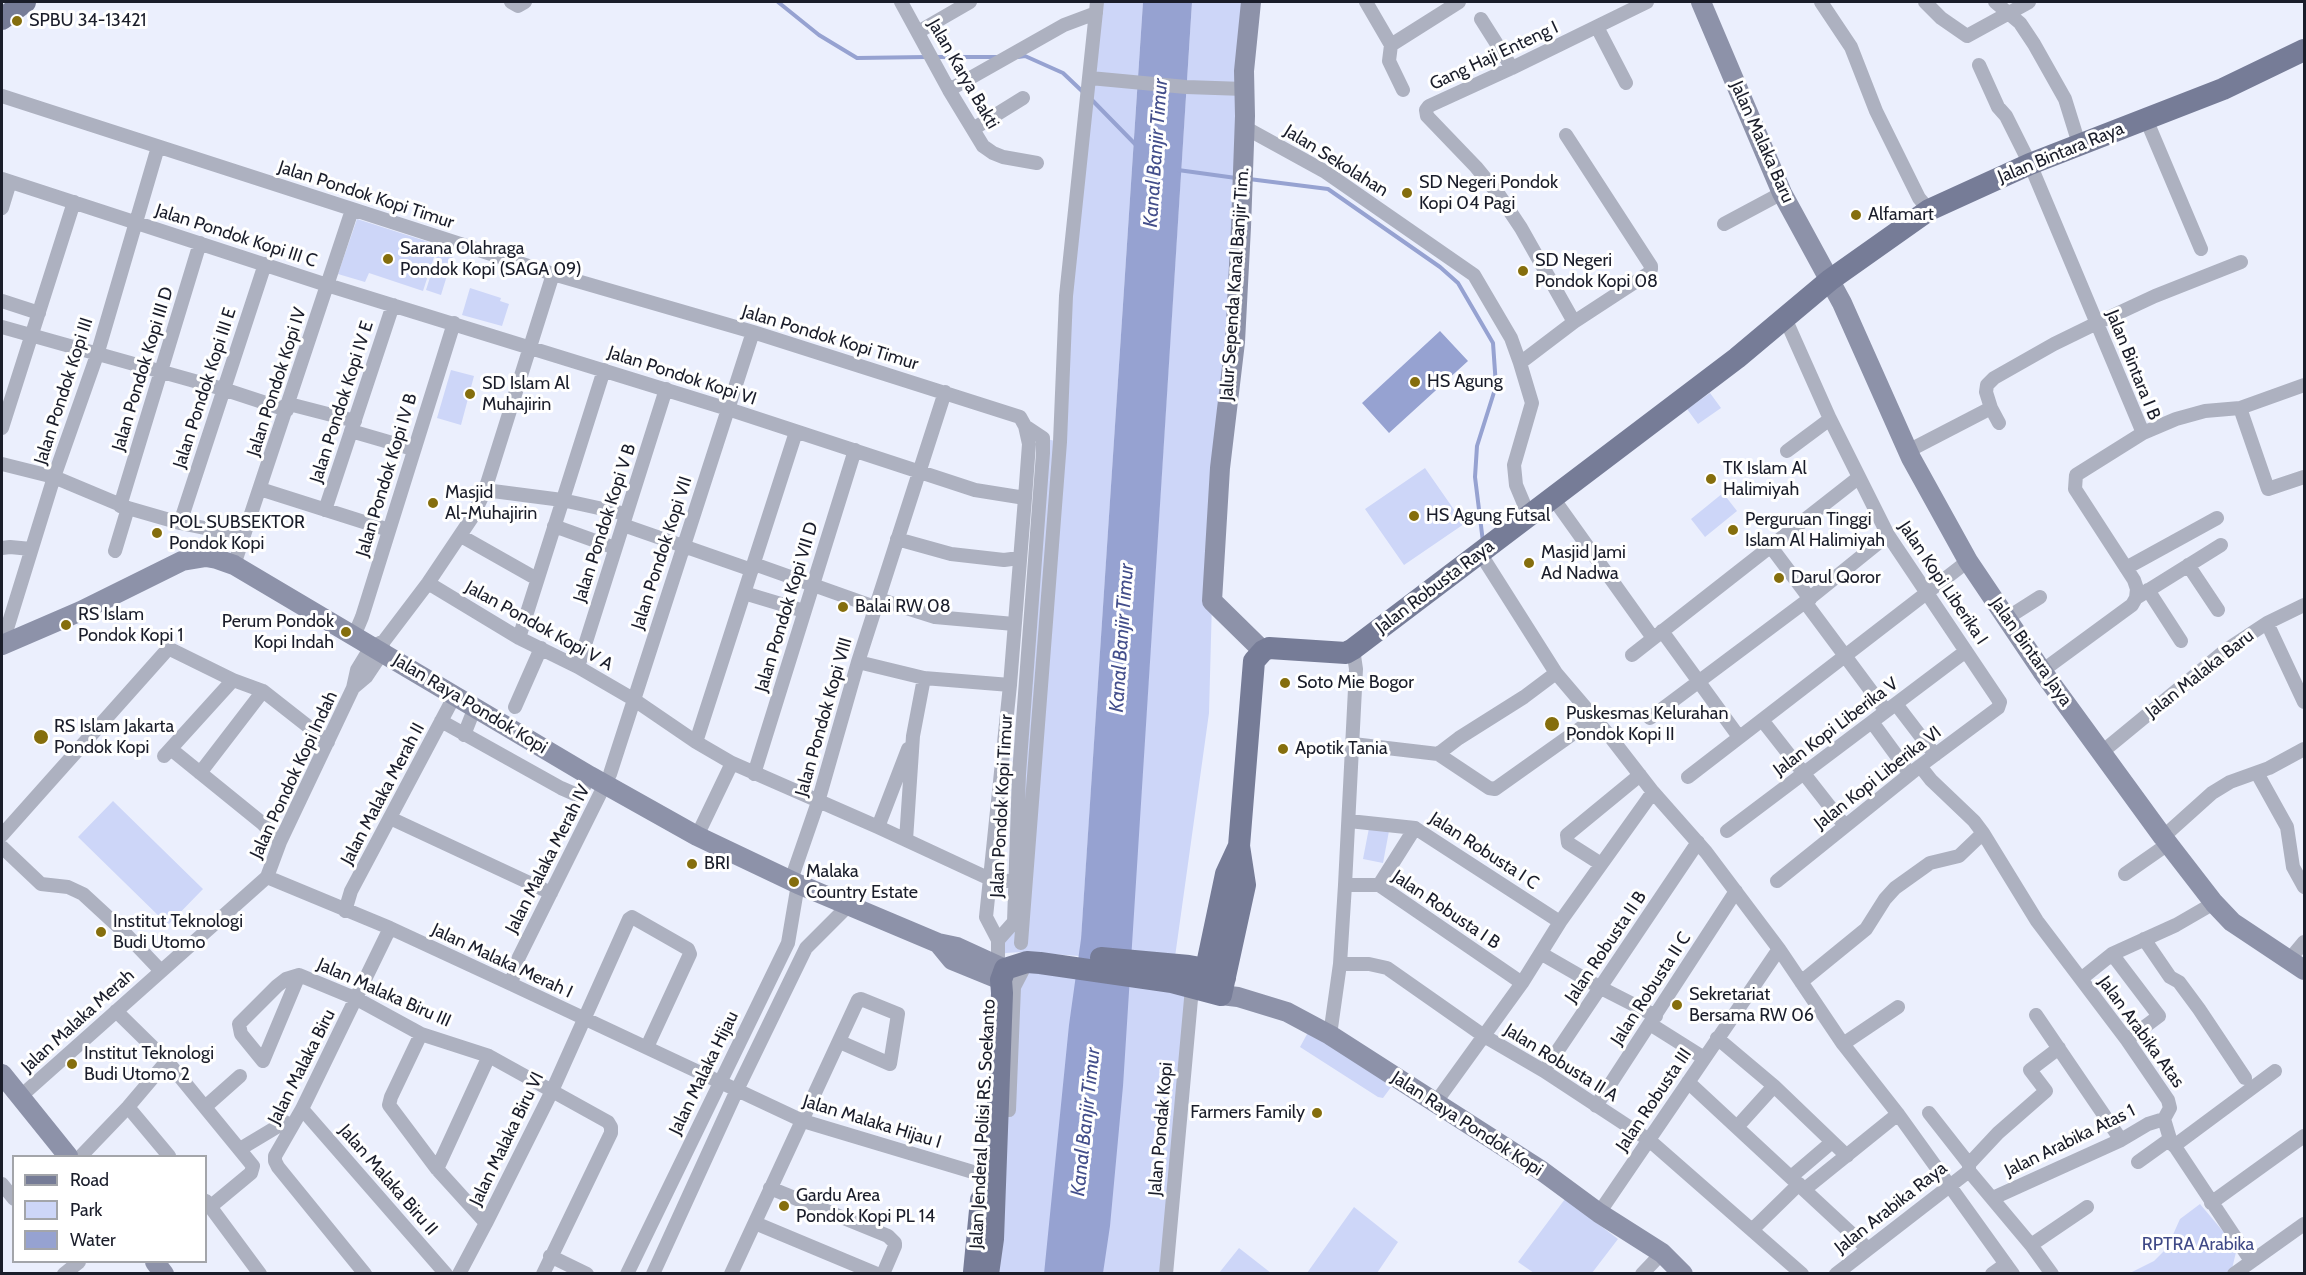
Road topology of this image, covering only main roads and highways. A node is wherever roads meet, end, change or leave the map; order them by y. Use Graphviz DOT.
graph roads {
  1 [pos="25,2"];
  2 [pos="2,19"];
  3 [pos="2304,50"];
  4 [pos="1830,280"];
  5 [pos="997,964"];
  6 [pos="1223,985"];
  7 [pos="974,1274"];
  8 [pos="988,1274"];
  1 -- 2 [label="main road"];
  3 -- 4 [label="main road, Jalan Bintara Raya"];
  4 -- 6 [label="main road, Jalan Robusta Raya"];
  5 -- 6 [label="main road, Jalan Raya Pondok Kopi"];
  5 -- 7 [label="main road, Jalan Jenderal Polisi RS. Soekanto"];
  5 -- 8 [label="main road, Jalan Jenderal Polisi RS. Soekanto"];
}
